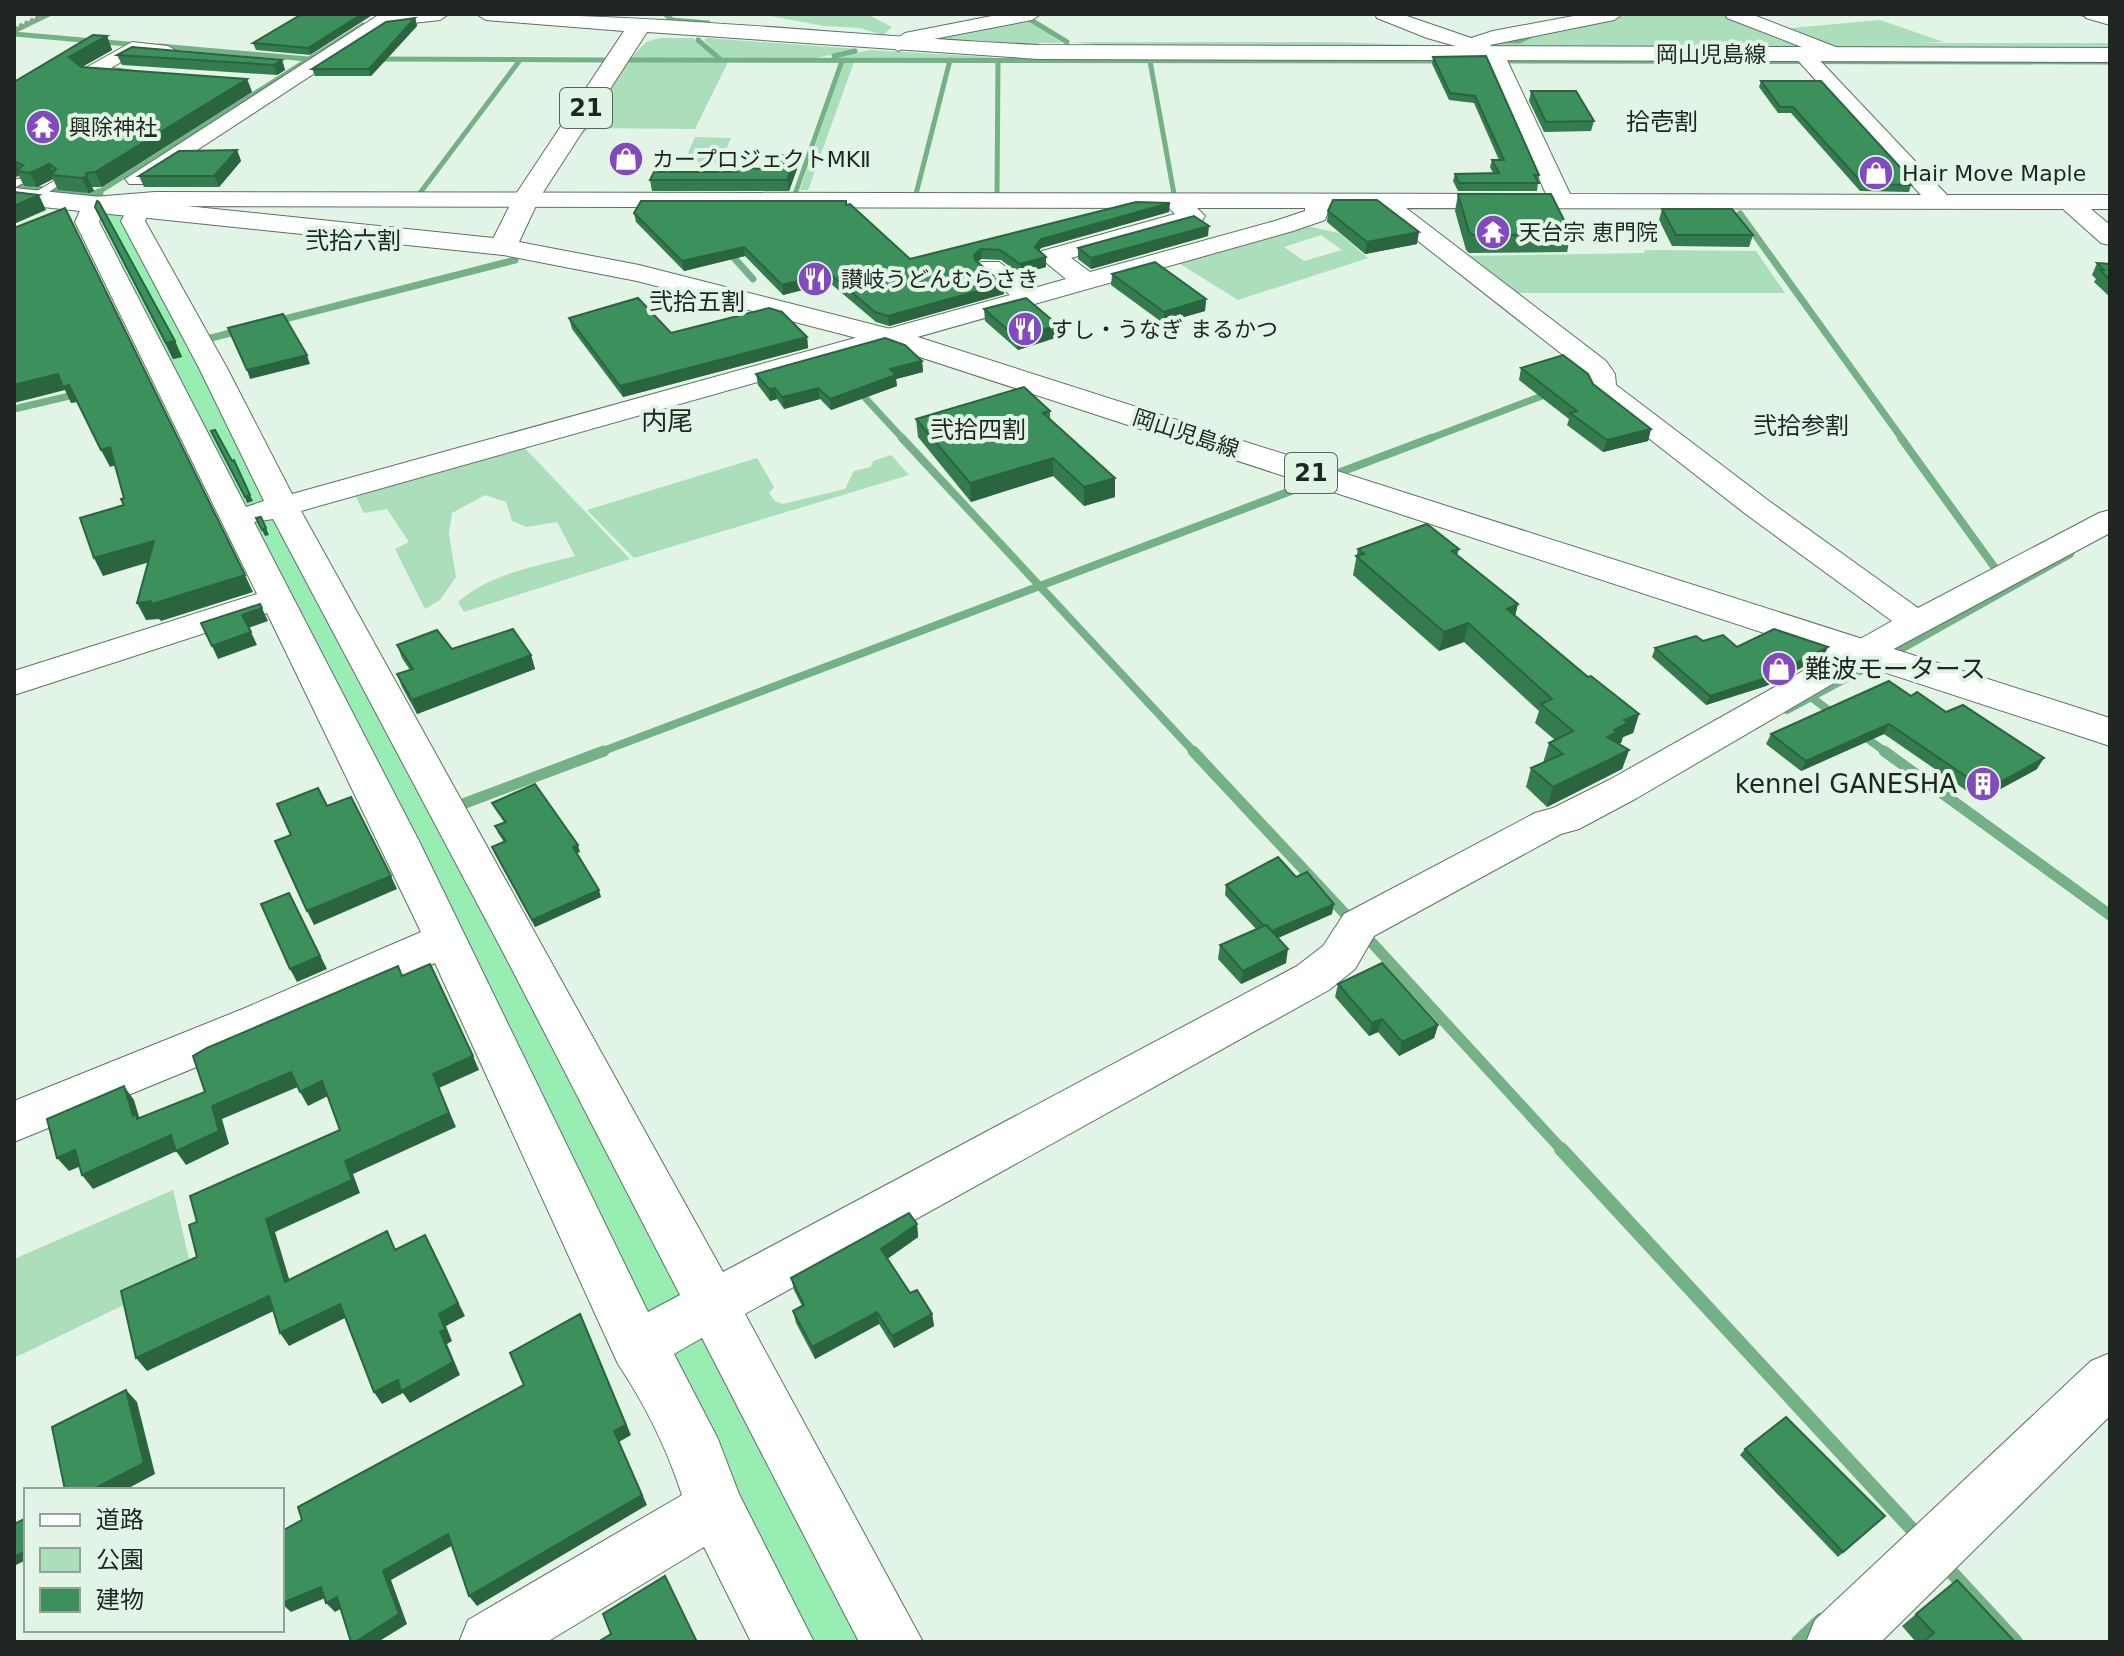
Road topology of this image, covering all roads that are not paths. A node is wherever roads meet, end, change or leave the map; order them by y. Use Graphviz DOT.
graph roads {
  1 [pos="440,14"];
  2 [pos="486,14"];
  3 [pos="1028,14"];
  4 [pos="1384,14"];
  5 [pos="1614,14"];
  6 [pos="1734,14"];
  7 [pos="2093,14"];
  8 [pos="387,18"];
  9 [pos="2110,19"];
  10 [pos="641,26"];
  11 [pos="898,45"];
  12 [pos="193,54"];
  13 [pos="1837,54"];
  14 [pos="1490,55"];
  15 [pos="2110,55"];
  16 [pos="1806,59"];
  17 [pos="158,75"];
  18 [pos="30,188"];
  19 [pos="1444,190"];
  20 [pos="1171,194"];
  21 [pos="1319,194"];
  22 [pos="528,196"];
  23 [pos="1559,197"];
  24 [pos="1936,197"];
  25 [pos="1381,200"];
  26 [pos="2069,202"];
  27 [pos="2110,202"];
  28 [pos="93,204"];
  29 [pos="136,215"];
  30 [pos="48,223"];
  31 [pos="2110,238"];
  32 [pos="503,247"];
  33 [pos="990,267"];
  34 [pos="1082,278"];
  35 [pos="1027,295"];
  36 [pos="891,338"];
  37 [pos="268,508"];
  38 [pos="2110,520"];
  39 [pos="275,599"];
  40 [pos="1917,623"];
  41 [pos="333,647"];
  42 [pos="1862,651"];
  43 [pos="14,683"];
  44 [pos="364,707"];
  45 [pos="2110,732"];
  46 [pos="445,940"];
  47 [pos="14,1122"];
  48 [pos="682,1323"];
  49 [pos="2110,1379"];
  50 [pos="715,1508"];
  51 [pos="490,1642"];
  52 [pos="783,1642"];
  53 [pos="892,1642"];
  54 [pos="1837,1642"];
  1 -- 8 [label="street"];
  2 -- 10 [label="main road, 岡山児島線"];
  3 -- 11 [label="street"];
  4 -- 14 [label="street"];
  5 -- 14 [label="street"];
  6 -- 13 [label="street"];
  7 -- 9 [label="street"];
  8 -- 28 [label="street"];
  10 -- 11 [label="main road, 岡山児島線"];
  10 -- 22 [label="main road, 21"];
  11 -- 14 [label="main road, 岡山児島線"];
  12 -- 17 [label="street"];
  13 -- 15 [label="main road, 岡山児島線"];
  13 -- 16 [label="main road, 岡山児島線"];
  14 -- 16 [label="main road, 岡山児島線"];
  14 -- 23 [label="street"];
  16 -- 24 [label="street"];
  18 -- 28 [label="main road, 岡山児島線"];
  19 -- 21 [label="street"];
  20 -- 21 [label="street"];
  20 -- 22 [label="street"];
  20 -- 34 [label="street"];
  21 -- 25 [label="street"];
  21 -- 35 [label="street"];
  22 -- 28 [label="street"];
  22 -- 32 [label="main road, 21"];
  23 -- 24 [label="street"];
  23 -- 25 [label="street"];
  24 -- 26 [label="street"];
  25 -- 40 [label="street"];
  26 -- 27 [label="street"];
  26 -- 31 [label="street"];
  28 -- 30 [label="street"];
  28 -- 32 [label="main road, 岡山児島線"];
  28 -- 37 [label="street"];
  29 -- 37 [label="street"];
  32 -- 36 [label="main road, 岡山児島線 / 21"];
  33 -- 35 [label="street"];
  35 -- 36 [label="street"];
  36 -- 37 [label="street"];
  36 -- 42 [label="main road, 岡山児島線 / 21"];
  37 -- 39 [label="street"];
  37 -- 41 [label="street"];
  38 -- 40 [label="street"];
  39 -- 41 [label="street"];
  39 -- 43 [label="street"];
  40 -- 42 [label="street"];
  41 -- 44 [label="street"];
  41 -- 44 [label="street"];
  42 -- 45 [label="main road, 岡山児島線 / 21"];
  42 -- 48 [label="street"];
  44 -- 46 [label="street"];
  44 -- 48 [label="street"];
  46 -- 47 [label="street"];
  46 -- 48 [label="street"];
  48 -- 50 [label="street"];
  48 -- 53 [label="street"];
  49 -- 54 [label="street"];
  50 -- 51 [label="street"];
  50 -- 52 [label="street"];
}
